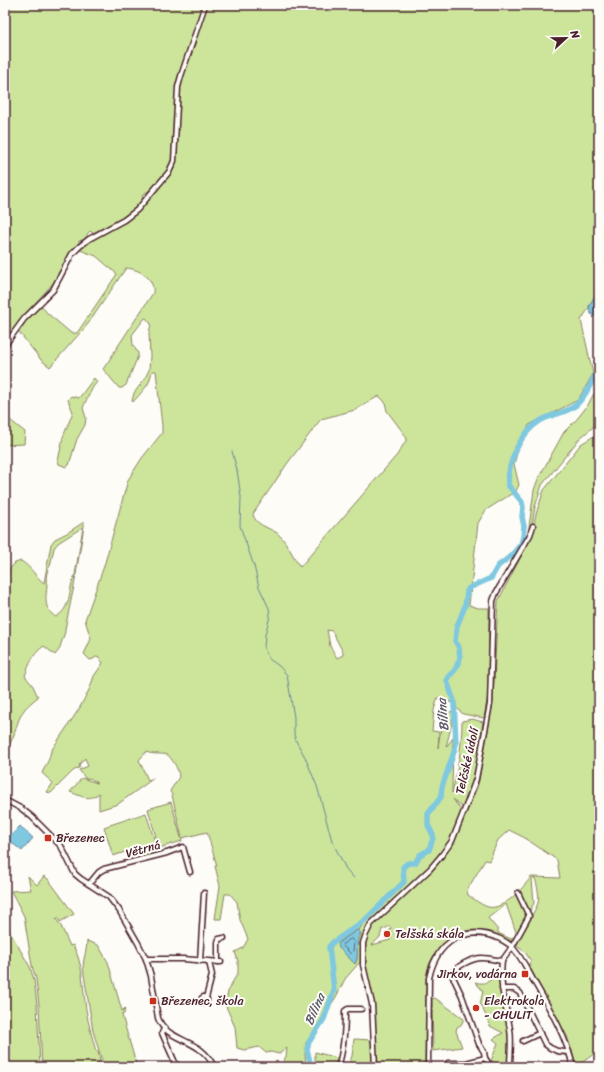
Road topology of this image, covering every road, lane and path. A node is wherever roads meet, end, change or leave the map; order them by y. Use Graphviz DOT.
graph roads {
  1 [pos="205,5"];
  2 [pos="5,345"];
  3 [pos="533,526"];
  4 [pos="5,800"];
  5 [pos="190,872"];
  6 [pos="89,884"];
  7 [pos="204,893"];
  8 [pos="518,893"];
  9 [pos="224,938"];
  10 [pos="512,947"];
  11 [pos="146,959"];
  12 [pos="200,961"];
  13 [pos="502,961"];
  14 [pos="209,962"];
  15 [pos="502,989"];
  16 [pos="206,998"];
  17 [pos="361,1009"];
  18 [pos="164,1029"];
  19 [pos="540,1033"];
  20 [pos="523,1041"];
  21 [pos="569,1052"];
  22 [pos="486,1058"];
  23 [pos="448,1063"];
  24 [pos="177,1067"];
  25 [pos="214,1067"];
  26 [pos="338,1067"];
  27 [pos="375,1067"];
  28 [pos="428,1067"];
  29 [pos="491,1067"];
  30 [pos="510,1067"];
  31 [pos="573,1067"];
  1 -- 2 [label="street"];
  3 -- 27 [label="street, Telčské údolí"];
  4 -- 6 [label="street"];
  5 -- 6 [label="street, Větrná"];
  6 -- 11 [label="street"];
  7 -- 12 [label="street"];
  8 -- 10 [label="street"];
  9 -- 14 [label="street"];
  10 -- 13 [label="street"];
  10 -- 21 [label="street"];
  10 -- 28 [label="street"];
  11 -- 12 [label="street"];
  11 -- 18 [label="street"];
  12 -- 14 [label="street"];
  13 -- 15 [label="street"];
  13 -- 22 [label="street"];
  14 -- 16 [label="street"];
  15 -- 19 [label="street"];
  15 -- 30 [label="street"];
  17 -- 26 [label="street"];
  18 -- 24 [label="street"];
  18 -- 25 [label="street"];
  19 -- 20 [label="street"];
  19 -- 21 [label="street"];
  21 -- 31 [label="street"];
  22 -- 23 [label="street"];
  22 -- 29 [label="street"];
}
